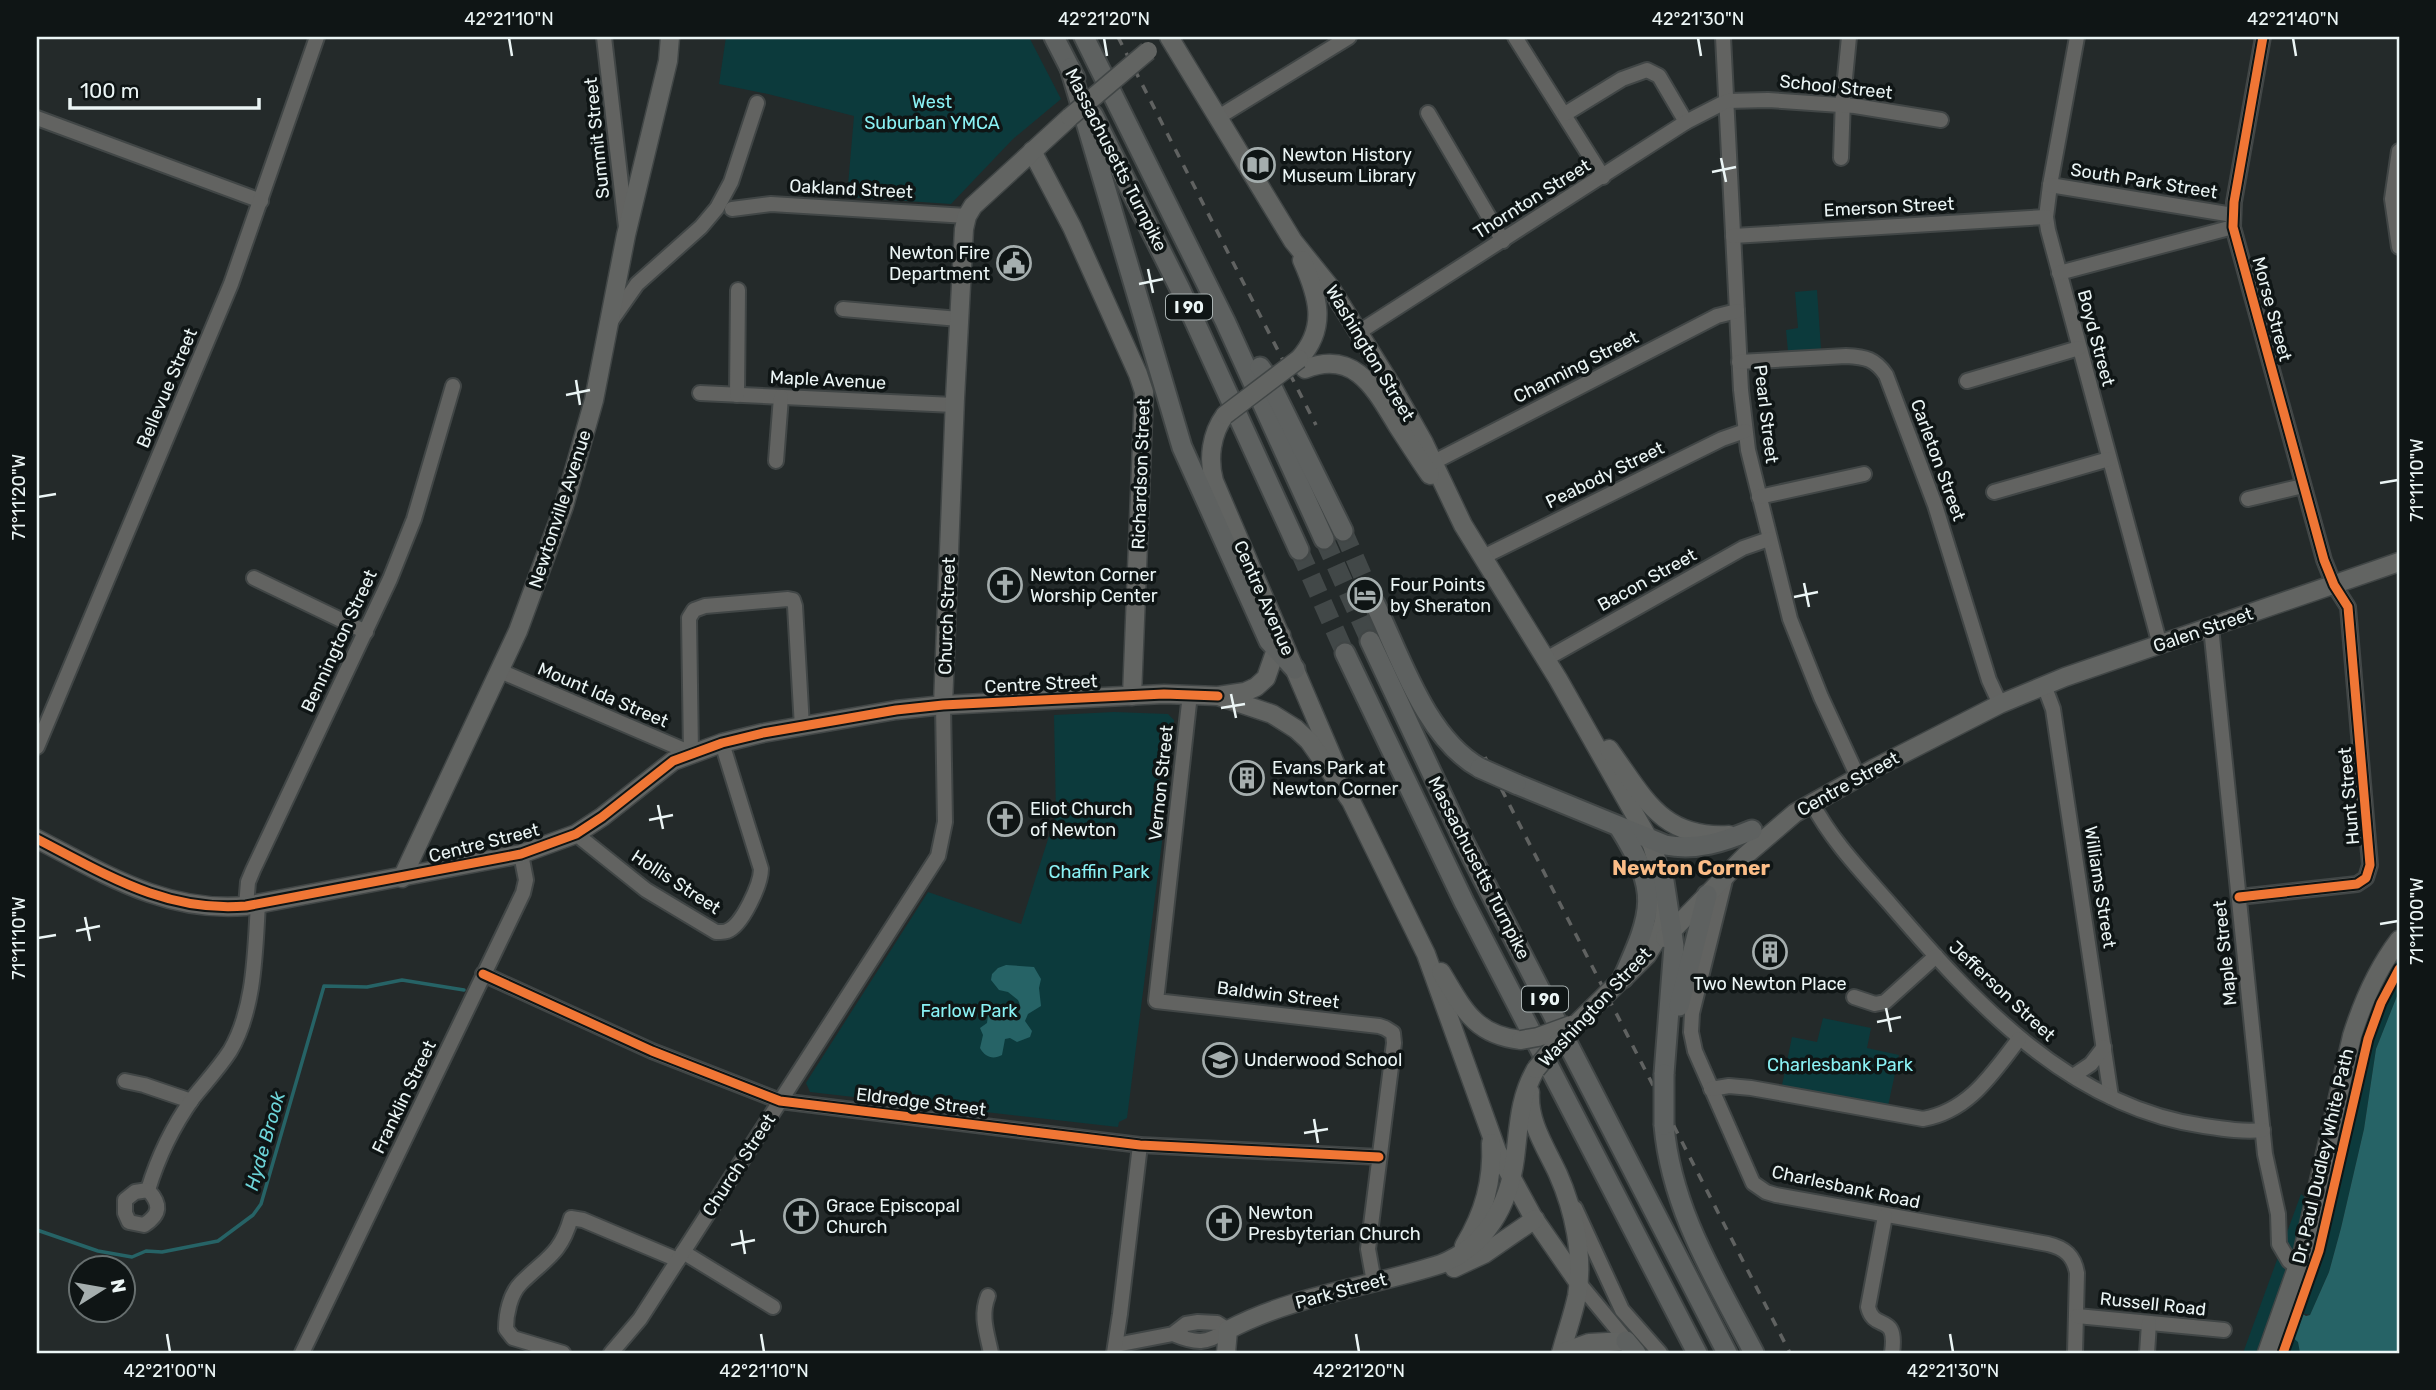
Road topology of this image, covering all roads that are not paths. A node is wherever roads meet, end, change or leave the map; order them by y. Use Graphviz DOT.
graph roads {
  1 [pos="317,37"];
  2 [pos="604,37"];
  3 [pos="670,37"];
  4 [pos="1054,37"];
  5 [pos="1084,37"];
  6 [pos="1167,37"];
  7 [pos="1349,37"];
  8 [pos="1515,37"];
  9 [pos="1723,37"];
  10 [pos="1849,37"];
  11 [pos="2077,37"];
  12 [pos="2263,37"];
  13 [pos="1070,68"];
  14 [pos="1727,101"];
  15 [pos="757,103"];
  16 [pos="1843,105"];
  17 [pos="1428,113"];
  18 [pos="1564,114"];
  19 [pos="37,118"];
  20 [pos="1217,118"];
  21 [pos="1941,120"];
  22 [pos="1686,122"];
  23 [pos="1032,150"];
  24 [pos="2399,150"];
  25 [pos="1841,158"];
  26 [pos="1603,177"];
  27 [pos="2050,185"];
  28 [pos="261,201"];
  29 [pos="732,209"];
  30 [pos="967,216"];
  31 [pos="2046,217"];
  32 [pos="2233,221"];
  33 [pos="626,235"];
  34 [pos="1733,236"];
  35 [pos="1293,241"];
  36 [pos="1503,241"];
  37 [pos="2399,247"];
  38 [pos="2059,273"];
  39 [pos="738,290"];
  40 [pos="843,309"];
  41 [pos="1737,311"];
  42 [pos="959,319"];
  43 [pos="1226,321"];
  44 [pos="610,322"];
  45 [pos="1359,332"];
  46 [pos="2079,348"];
  47 [pos="1740,362"];
  48 [pos="1302,364"];
  49 [pos="1966,382"];
  50 [pos="453,386"];
  51 [pos="700,393"];
  52 [pos="737,395"];
  53 [pos="781,397"];
  54 [pos="954,405"];
  55 [pos="1745,431"];
  56 [pos="2109,459"];
  57 [pos="776,461"];
  58 [pos="1434,462"];
  59 [pos="1864,474"];
  60 [pos="2303,486"];
  61 [pos="1994,492"];
  62 [pos="1759,497"];
  63 [pos="2248,499"];
  64 [pos="1463,525"];
  65 [pos="1343,530"];
  66 [pos="1324,539"];
  67 [pos="1769,539"];
  68 [pos="1299,551"];
  69 [pos="1483,558"];
  70 [pos="2399,562"];
  71 [pos="254,578"];
  72 [pos="2334,585"];
  73 [pos="1375,604"];
  74 [pos="2211,627"];
  75 [pos="366,632"];
  76 [pos="1279,642"];
  77 [pos="1370,642"];
  78 [pos="2160,645"];
  79 [pos="1345,653"];
  80 [pos="1546,659"];
  81 [pos="1295,669"];
  82 [pos="500,671"];
  83 [pos="1558,679"];
  84 [pos="2044,685"];
  85 [pos="1190,694"];
  86 [pos="1218,695"];
  87 [pos="1132,696"];
  88 [pos="2004,702"];
  89 [pos="943,705"];
  90 [pos="802,727"];
  91 [pos="722,743"];
  92 [pos="37,747"];
  93 [pos="691,753"];
  94 [pos="1858,777"];
  95 [pos="1351,800"];
  96 [pos="1812,803"];
  97 [pos="1795,813"];
  98 [pos="1619,827"];
  99 [pos="1752,830"];
  100 [pos="576,834"];
  101 [pos="37,839"];
  102 [pos="1649,839"];
  103 [pos="521,854"];
  104 [pos="1726,876"];
  105 [pos="402,877"];
  106 [pos="1664,881"];
  107 [pos="1707,895"];
  108 [pos="2239,897"];
  109 [pos="252,905"];
  110 [pos="1414,927"];
  111 [pos="1672,931"];
  112 [pos="2399,940"];
  113 [pos="1647,955"];
  114 [pos="1936,956"];
  115 [pos="483,974"];
  116 [pos="1623,978"];
  117 [pos="1854,997"];
  118 [pos="1156,1001"];
  119 [pos="1578,1021"];
  120 [pos="2019,1038"];
  121 [pos="1667,1044"];
  122 [pos="2104,1048"];
  123 [pos="1536,1069"];
  124 [pos="2073,1076"];
  125 [pos="125,1081"];
  126 [pos="1711,1089"];
  127 [pos="2111,1097"];
  128 [pos="191,1101"];
  129 [pos="780,1101"];
  130 [pos="2263,1130"];
  131 [pos="1490,1133"];
  132 [pos="1140,1145"];
  133 [pos="1379,1157"];
  134 [pos="1559,1175"];
  135 [pos="1511,1179"];
  136 [pos="148,1190"];
  137 [pos="1885,1216"];
  138 [pos="1535,1219"];
  139 [pos="681,1256"];
  140 [pos="1456,1257"];
  141 [pos="2298,1268"];
  142 [pos="1416,1271"];
  143 [pos="1374,1282"];
  144 [pos="1578,1282"];
  145 [pos="988,1296"];
  146 [pos="773,1307"];
  147 [pos="2077,1316"];
  148 [pos="2149,1323"];
  149 [pos="1228,1330"];
  150 [pos="2224,1330"];
  151 [pos="1114,1349"];
  152 [pos="1634,1349"];
  153 [pos="302,1353"];
  154 [pos="563,1353"];
  155 [pos="611,1353"];
  156 [pos="991,1353"];
  157 [pos="1226,1353"];
  158 [pos="1561,1353"];
  159 [pos="1660,1353"];
  160 [pos="1697,1353"];
  161 [pos="1727,1353"];
  162 [pos="1754,1353"];
  163 [pos="1892,1353"];
  164 [pos="2075,1353"];
  165 [pos="2147,1353"];
  166 [pos="2267,1353"];
  1 -- 28 [label="street, Bellevue Street"];
  2 -- 33 [label="street, Summit Street"];
  3 -- 33 [label="main road, Newtonville Avenue"];
  4 -- 13 [label="highway, Massachusetts Turnpike / I 90"];
  5 -- 43 [label="highway, Massachusetts Turnpike / I 90"];
  6 -- 20 [label="main road, Washington Street"];
  6 -- 23 [label="main road, bridge"];
  7 -- 20 [label="street"];
  8 -- 18 [label="street"];
  9 -- 14 [label="street, Pearl Street"];
  10 -- 16 [label="street"];
  11 -- 27 [label="street, Boyd Street"];
  12 -- 32 [label="street, Morse Street"];
  13 -- 68 [label="highway, Massachusetts Turnpike / I 90"];
  13 -- 76 [label="highway"];
  14 -- 16 [label="street, School Street"];
  14 -- 22 [label="street, Thornton Street"];
  14 -- 34 [label="street, Pearl Street"];
  15 -- 44 [label="street"];
  16 -- 21 [label="street, School Street"];
  16 -- 25 [label="street"];
  17 -- 36 [label="street"];
  18 -- 22 [label="street"];
  18 -- 26 [label="street"];
  19 -- 28 [label="street"];
  20 -- 35 [label="main road, Washington Street"];
  22 -- 26 [label="street, Thornton Street"];
  23 -- 30 [label="main road"];
  23 -- 87 [label="main road, Richardson Street"];
  24 -- 37 [label="street"];
  26 -- 36 [label="street, Thornton Street"];
  27 -- 31 [label="street, Boyd Street"];
  27 -- 32 [label="street, South Park Street"];
  28 -- 92 [label="street, Bellevue Street"];
  29 -- 30 [label="street, Oakland Street"];
  30 -- 42 [label="main road, Church Street"];
  31 -- 34 [label="street, Emerson Street"];
  31 -- 38 [label="street, Boyd Street"];
  32 -- 38 [label="street"];
  32 -- 60 [label="street, Morse Street"];
  33 -- 44 [label="main road, Newtonville Avenue"];
  34 -- 41 [label="street, Pearl Street"];
  35 -- 45 [label="main road, Washington Street"];
  35 -- 48 [label="main road"];
  36 -- 45 [label="street, Thornton Street"];
  38 -- 46 [label="street, Boyd Street"];
  39 -- 52 [label="street"];
  40 -- 42 [label="street"];
  41 -- 47 [label="street, Pearl Street"];
  41 -- 58 [label="street, Channing Street"];
  42 -- 54 [label="main road, Church Street"];
  43 -- 65 [label="highway"];
  43 -- 66 [label="highway, Massachusetts Turnpike / I 90"];
  44 -- 82 [label="main road, Newtonville Avenue"];
  45 -- 58 [label="main road, Washington Street"];
  46 -- 49 [label="street"];
  46 -- 56 [label="street, Boyd Street"];
  47 -- 55 [label="street, Pearl Street"];
  47 -- 88 [label="street, Carleton Street"];
  48 -- 64 [label="main road, Centre Avenue"];
  48 -- 76 [label="main road, Centre Avenue, bridge"];
  50 -- 75 [label="street, Bennington Street"];
  51 -- 52 [label="street, Maple Avenue"];
  52 -- 53 [label="street, Maple Avenue"];
  53 -- 54 [label="street, Maple Avenue"];
  53 -- 57 [label="street"];
  54 -- 89 [label="main road, Church Street"];
  55 -- 62 [label="street, Pearl Street"];
  55 -- 69 [label="street, Peabody Street"];
  56 -- 61 [label="street"];
  56 -- 78 [label="street, Boyd Street"];
  58 -- 64 [label="main road, Washington Street"];
  59 -- 62 [label="street"];
  60 -- 63 [label="street"];
  60 -- 72 [label="street, Morse Street"];
  62 -- 67 [label="street, Pearl Street"];
  64 -- 69 [label="main road, Washington Street"];
  67 -- 80 [label="street, Bacon Street"];
  67 -- 94 [label="street, Pearl Street"];
  69 -- 80 [label="main road, Washington Street"];
  70 -- 72 [label="main road, Galen Street"];
  71 -- 75 [label="street"];
  72 -- 74 [label="main road, Galen Street"];
  72 -- 108 [label="street, Hunt Street"];
  73 -- 98 [label="highway, bridge"];
  74 -- 78 [label="main road, Galen Street"];
  74 -- 108 [label="street, Maple Street"];
  75 -- 109 [label="street, Bennington Street"];
  76 -- 81 [label="highway"];
  76 -- 86 [label="main road, Centre Street"];
  77 -- 161 [label="highway, Massachusetts Turnpike / I 90"];
  78 -- 84 [label="main road, Galen Street"];
  79 -- 160 [label="highway, Massachusetts Turnpike / I 90"];
  80 -- 83 [label="main road, Washington Street"];
  81 -- 95 [label="main road, Centre Avenue"];
  82 -- 93 [label="street, Mount Ida Street"];
  82 -- 105 [label="main road, Newtonville Avenue"];
  83 -- 99 [label="main road, Washington Street"];
  83 -- 102 [label="main road, Washington Street"];
  84 -- 88 [label="main road, Galen Street"];
  84 -- 122 [label="street, Williams Street"];
  85 -- 86 [label="main road, Centre Street"];
  85 -- 87 [label="main road, Centre Street"];
  85 -- 118 [label="street, Vernon Street"];
  86 -- 95 [label="main road, Centre Street"];
  87 -- 89 [label="main road, Centre Street"];
  88 -- 94 [label="main road, Centre Street"];
  89 -- 90 [label="main road, Centre Street"];
  89 -- 129 [label="street, Church Street"];
  90 -- 91 [label="main road, Centre Street"];
  90 -- 93 [label="street"];
  91 -- 93 [label="main road, Centre Street"];
  91 -- 100 [label="street, Hollis Street"];
  93 -- 100 [label="main road, Centre Street"];
  94 -- 96 [label="main road, Centre Street"];
  95 -- 110 [label="main road, Centre Street"];
  96 -- 97 [label="main road, Centre Street"];
  96 -- 114 [label="street, Jefferson Street"];
  97 -- 99 [label="main road, Washington Street"];
  97 -- 104 [label="main road, Centre Street"];
  98 -- 102 [label="highway"];
  98 -- 116 [label="highway"];
  99 -- 102 [label="highway"];
  100 -- 103 [label="main road, Centre Street"];
  101 -- 109 [label="main road, Centre Street"];
  102 -- 106 [label="main road, Washington Street"];
  103 -- 105 [label="main road, Centre Street"];
  103 -- 115 [label="street, Franklin Street"];
  104 -- 107 [label="main road, Centre Street"];
  104 -- 126 [label="street, Charlesbank Road"];
  105 -- 109 [label="main road, Centre Street"];
  106 -- 111 [label="highway"];
  106 -- 113 [label="main road, Washington Street"];
  107 -- 111 [label="main road, Centre Street"];
  107 -- 121 [label="highway"];
  108 -- 130 [label="street, Maple Street"];
  109 -- 128 [label="street, Bennington Street"];
  110 -- 119 [label="main road, Centre Street, bridge"];
  110 -- 131 [label="main road, Centre Street"];
  111 -- 113 [label="main road, Centre Street"];
  111 -- 121 [label="highway"];
  112 -- 141 [label="main road"];
  113 -- 116 [label="main road, Washington Street"];
  114 -- 117 [label="street"];
  114 -- 120 [label="street, Jefferson Street"];
  115 -- 129 [label="street, Eldredge Street"];
  115 -- 153 [label="street, Franklin Street"];
  116 -- 119 [label="main road, Washington Street, bridge"];
  118 -- 133 [label="street, Baldwin Street"];
  119 -- 123 [label="main road, Washington Street, bridge"];
  120 -- 124 [label="street, Jefferson Street"];
  120 -- 126 [label="street"];
  121 -- 162 [label="highway, bridge"];
  122 -- 124 [label="street"];
  122 -- 127 [label="street, Williams Street"];
  123 -- 134 [label="main road, Washington Street"];
  123 -- 135 [label="main road, Park Street"];
  124 -- 127 [label="street, Jefferson Street"];
  125 -- 128 [label="street"];
  126 -- 137 [label="street, Charlesbank Road"];
  127 -- 130 [label="street, Jefferson Street"];
  128 -- 136 [label="street, Bennington Street"];
  129 -- 132 [label="street, Eldredge Street"];
  129 -- 139 [label="street, Church Street"];
  130 -- 141 [label="street, Maple Street"];
  131 -- 135 [label="main road, Centre Street"];
  131 -- 140 [label="main road"];
  132 -- 133 [label="street, Eldredge Street"];
  132 -- 151 [label="street"];
  133 -- 143 [label="street"];
  134 -- 144 [label="main road, Washington Street"];
  134 -- 159 [label="street"];
  135 -- 138 [label="main road, Centre Street"];
  135 -- 140 [label="main road, Park Street"];
  137 -- 147 [label="street, Charlesbank Road"];
  137 -- 163 [label="street"];
  138 -- 142 [label="main road"];
  138 -- 144 [label="main road, Centre Street"];
  139 -- 146 [label="street"];
  139 -- 154 [label="street"];
  139 -- 155 [label="street, Church Street"];
  140 -- 142 [label="main road, Park Street"];
  141 -- 166 [label="main road"];
  142 -- 143 [label="main road, Park Street"];
  143 -- 149 [label="main road, Park Street"];
  144 -- 152 [label="street"];
  144 -- 158 [label="main road, Washington Street"];
  145 -- 156 [label="street"];
  147 -- 148 [label="street, Russell Road"];
  147 -- 164 [label="street, Charlesbank Road"];
  148 -- 150 [label="street, Russell Road"];
  148 -- 165 [label="street"];
  149 -- 151 [label="street, Park Street"];
  149 -- 157 [label="main road"];
  152 -- 158 [label="main road"];
}
